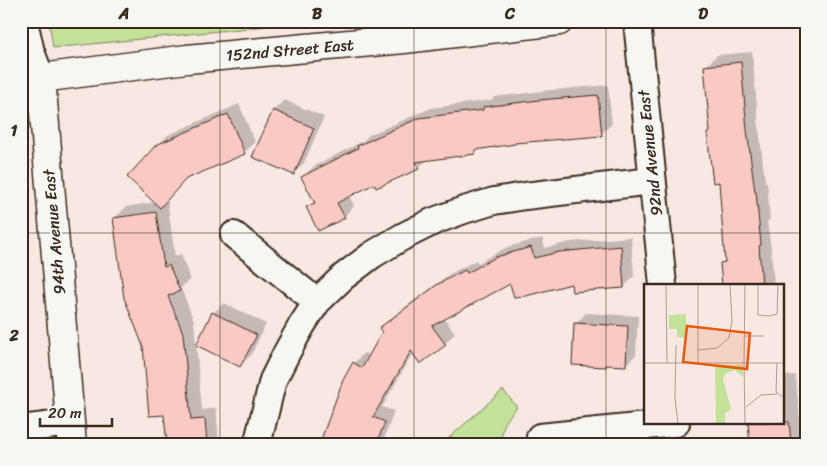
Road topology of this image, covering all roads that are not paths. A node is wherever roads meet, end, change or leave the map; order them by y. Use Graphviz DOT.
graph roads {
  1 [pos="24,21"];
  2 [pos="559,21"];
  3 [pos="637,21"];
  4 [pos="31,79"];
  5 [pos="652,181"];
  6 [pos="234,235"];
  7 [pos="662,284"];
  8 [pos="317,302"];
  9 [pos="658,424"];
  10 [pos="676,424"];
  11 [pos="21,429"];
  12 [pos="71,434"];
  13 [pos="540,437"];
  14 [pos="257,445"];
  15 [pos="678,445"];
  1 -- 4 [label="street, 94th Avenue East"];
  2 -- 4 [label="street, 152nd Street East"];
  3 -- 5 [label="street, 92nd Avenue East"];
  4 -- 12 [label="street, 94th Avenue East"];
  5 -- 7 [label="street, 92nd Avenue East"];
  5 -- 8 [label="street"];
  6 -- 8 [label="street"];
  8 -- 14 [label="street"];
  9 -- 13 [label="street"];
  10 -- 15 [label="street"];
  11 -- 12 [label="street"];
}
